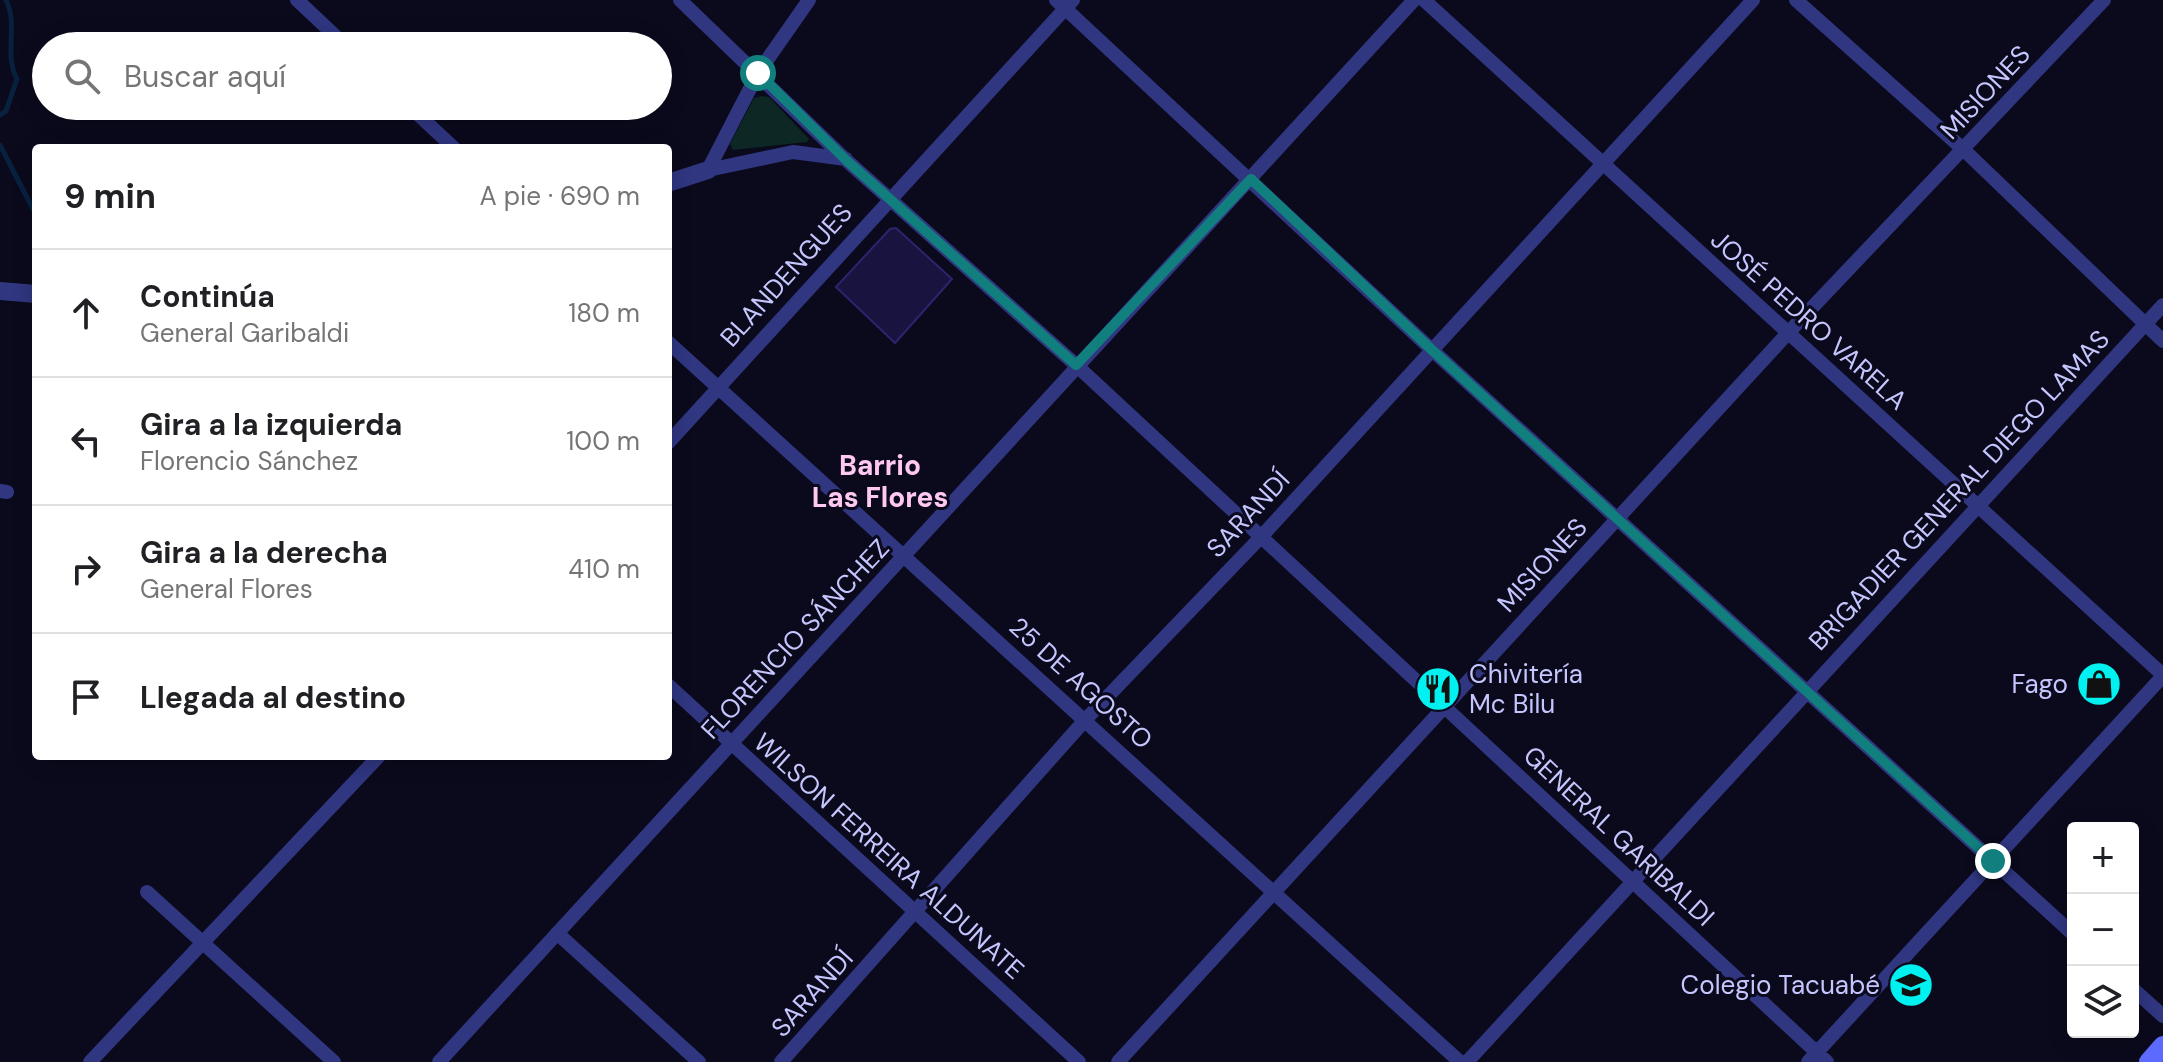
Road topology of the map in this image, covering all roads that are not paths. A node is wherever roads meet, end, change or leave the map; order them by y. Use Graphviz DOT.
graph roads {
  1 [pos="297,0"];
  2 [pos="680,0"];
  3 [pos="809,0"];
  4 [pos="1414,0"];
  5 [pos="1424,0"];
  6 [pos="1753,0"];
  7 [pos="1796,0"];
  8 [pos="2104,0"];
  9 [pos="1065,3"];
  10 [pos="331,32"];
  11 [pos="758,73"];
  12 [pos="424,120"];
  13 [pos="450,144"];
  14 [pos="1964,150"];
  15 [pos="846,160"];
  16 [pos="1602,163"];
  17 [pos="708,170"];
  18 [pos="1251,179"];
  19 [pos="672,182"];
  20 [pos="891,196"];
  21 [pos="0,291"];
  22 [pos="32,294"];
  23 [pos="2163,305"];
  24 [pos="2144,324"];
  25 [pos="1788,333"];
  26 [pos="2163,341"];
  27 [pos="672,346"];
  28 [pos="1432,350"];
  29 [pos="1076,365"];
  30 [pos="718,386"];
  31 [pos="672,438"];
  32 [pos="1978,506"];
  33 [pos="1617,519"];
  34 [pos="1260,538"];
  35 [pos="904,556"];
  36 [pos="2163,676"];
  37 [pos="672,689"];
  38 [pos="1807,692"];
  39 [pos="1445,707"];
  40 [pos="1086,719"];
  41 [pos="731,744"];
  42 [pos="375,760"];
  43 [pos="1993,861"];
  44 [pos="1633,881"];
  45 [pos="147,892"];
  46 [pos="1274,893"];
  47 [pos="917,913"];
  48 [pos="2067,929"];
  49 [pos="557,933"];
  50 [pos="202,942"];
  51 [pos="2139,994"];
  52 [pos="2163,1016"];
  53 [pos="2163,1046"];
  54 [pos="1817,1059"];
  55 [pos="90,1062"];
  56 [pos="334,1062"];
  57 [pos="439,1062"];
  58 [pos="699,1062"];
  59 [pos="781,1062"];
  60 [pos="1079,1062"];
  61 [pos="1118,1062"];
  62 [pos="1460,1062"];
  63 [pos="1467,1062"];
  64 [pos="2149,1062"];
  1 -- 10 [label="street"];
  2 -- 11 [label="street, GENERAL GARIBALDI"];
  3 -- 11 [label="street"];
  4 -- 18 [label="street, FLORENCIO SÁNCHEZ"];
  5 -- 16 [label="street, JOSÉ PEDRO VARELA"];
  6 -- 16 [label="street, SARANDÍ"];
  7 -- 14 [label="street"];
  8 -- 14 [label="street, MISIONES"];
  9 -- 18 [label="street"];
  9 -- 20 [label="street, BLANDENGUES"];
  11 -- 15 [label="street, GENERAL GARIBALDI"];
  11 -- 17 [label="street"];
  12 -- 13 [label="street"];
  14 -- 24 [label="street"];
  14 -- 25 [label="street, MISIONES"];
  15 -- 17 [label="street"];
  15 -- 20 [label="street, GENERAL GARIBALDI"];
  16 -- 25 [label="street, JOSÉ PEDRO VARELA"];
  16 -- 28 [label="street, SARANDÍ"];
  17 -- 19 [label="street"];
  18 -- 28 [label="street"];
  18 -- 29 [label="street, FLORENCIO SÁNCHEZ"];
  20 -- 29 [label="street, GENERAL GARIBALDI"];
  20 -- 30 [label="street, BLANDENGUES"];
  21 -- 22 [label="street"];
  23 -- 24 [label="street, BRIGADIER GENERAL DIEGO LAMAS"];
  24 -- 26 [label="street"];
  24 -- 32 [label="street, BRIGADIER GENERAL DIEGO LAMAS"];
  25 -- 32 [label="street, JOSÉ PEDRO VARELA"];
  25 -- 33 [label="street, MISIONES"];
  27 -- 30 [label="street, 25 DE AGOSTO"];
  28 -- 33 [label="street"];
  28 -- 34 [label="street, SARANDÍ"];
  29 -- 34 [label="street, GENERAL GARIBALDI"];
  29 -- 35 [label="street, FLORENCIO SÁNCHEZ"];
  30 -- 31 [label="street, BLANDENGUES"];
  30 -- 35 [label="street, 25 DE AGOSTO"];
  32 -- 36 [label="street, JOSÉ PEDRO VARELA"];
  32 -- 38 [label="street, BRIGADIER GENERAL DIEGO LAMAS"];
  33 -- 38 [label="street"];
  33 -- 39 [label="street, MISIONES"];
  34 -- 39 [label="street, GENERAL GARIBALDI"];
  34 -- 40 [label="street, SARANDÍ"];
  35 -- 40 [label="street, 25 DE AGOSTO"];
  35 -- 41 [label="street, FLORENCIO SÁNCHEZ"];
  36 -- 43 [label="street"];
  37 -- 41 [label="street, WILSON FERREIRA ALDUNATE"];
  38 -- 43 [label="street"];
  38 -- 44 [label="street, BRIGADIER GENERAL DIEGO LAMAS"];
  39 -- 44 [label="street, GENERAL GARIBALDI"];
  39 -- 46 [label="street, MISIONES"];
  40 -- 46 [label="street, 25 DE AGOSTO"];
  40 -- 47 [label="street, SARANDÍ"];
  41 -- 47 [label="street, WILSON FERREIRA ALDUNATE"];
  41 -- 49 [label="street, FLORENCIO SÁNCHEZ"];
  42 -- 50 [label="street"];
  43 -- 48 [label="street"];
  43 -- 54 [label="street"];
  44 -- 54 [label="street, GENERAL GARIBALDI"];
  44 -- 63 [label="street, BRIGADIER GENERAL DIEGO LAMAS"];
  45 -- 50 [label="street"];
  46 -- 61 [label="street, MISIONES"];
  46 -- 62 [label="street, 25 DE AGOSTO"];
  47 -- 59 [label="street, SARANDÍ"];
  47 -- 60 [label="street, WILSON FERREIRA ALDUNATE"];
  49 -- 57 [label="street, FLORENCIO SÁNCHEZ"];
  49 -- 58 [label="street"];
  50 -- 55 [label="street"];
  50 -- 56 [label="street"];
  51 -- 52 [label="street"];
  53 -- 64 [label="main road"];
}
